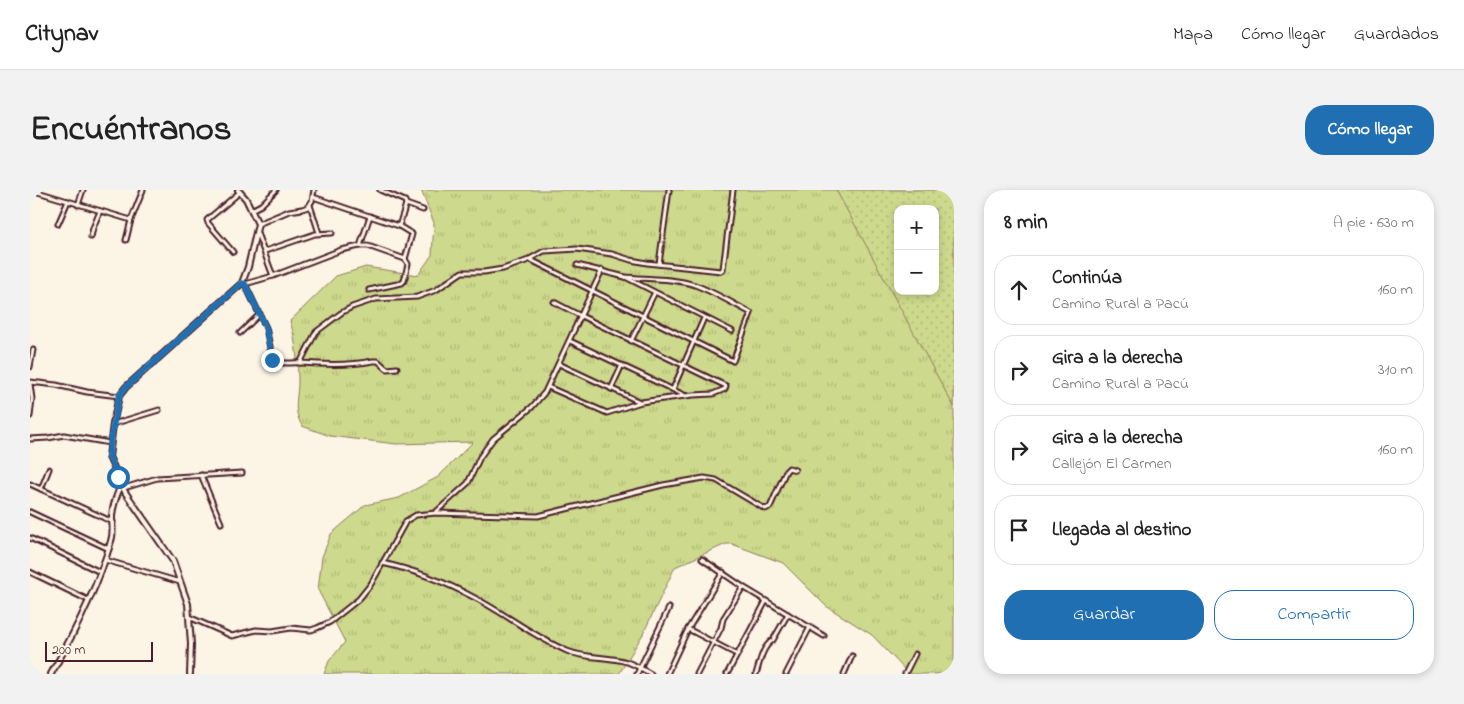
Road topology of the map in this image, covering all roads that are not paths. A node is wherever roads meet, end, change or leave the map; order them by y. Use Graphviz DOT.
graph roads {
  1 [pos="31,190"];
  2 [pos="83,190"];
  3 [pos="143,190"];
  4 [pos="276,190"];
  5 [pos="314,190"];
  6 [pos="380,190"];
  7 [pos="669,190"];
  8 [pos="733,190"];
  9 [pos="239,191"];
  10 [pos="313,197"];
  11 [pos="68,201"];
  12 [pos="78,204"];
  13 [pos="406,204"];
  14 [pos="310,205"];
  15 [pos="251,210"];
  16 [pos="423,210"];
  17 [pos="100,212"];
  18 [pos="370,216"];
  19 [pos="131,220"];
  20 [pos="58,224"];
  21 [pos="258,224"];
  22 [pos="399,226"];
  23 [pos="257,233"];
  24 [pos="319,233"];
  25 [pos="332,233"];
  26 [pos="91,236"];
  27 [pos="126,240"];
  28 [pos="360,246"];
  29 [pos="265,250"];
  30 [pos="233,252"];
  31 [pos="529,259"];
  32 [pos="405,260"];
  33 [pos="659,264"];
  34 [pos="577,265"];
  35 [pos="602,270"];
  36 [pos="274,276"];
  37 [pos="625,278"];
  38 [pos="244,284"];
  39 [pos="369,290"];
  40 [pos="592,292"];
  41 [pos="654,294"];
  42 [pos="554,302"];
  43 [pos="260,314"];
  44 [pos="580,316"];
  45 [pos="643,317"];
  46 [pos="704,318"];
  47 [pos="732,331"];
  48 [pos="240,334"];
  49 [pos="570,341"];
  50 [pos="631,341"];
  51 [pos="694,342"];
  52 [pos="33,350"];
  53 [pos="300,362"];
  54 [pos="559,364"];
  55 [pos="622,365"];
  56 [pos="684,366"];
  57 [pos="30,367"];
  58 [pos="397,368"];
  59 [pos="30,383"];
  60 [pos="548,387"];
  61 [pos="611,389"];
  62 [pos="673,389"];
  63 [pos="119,396"];
  64 [pos="686,396"];
  65 [pos="641,402"];
  66 [pos="159,410"];
  67 [pos="30,416"];
  68 [pos="113,424"];
  69 [pos="30,439"];
  70 [pos="110,443"];
  71 [pos="49,469"];
  72 [pos="795,470"];
  73 [pos="242,473"];
  74 [pos="201,475"];
  75 [pos="30,484"];
  76 [pos="123,486"];
  77 [pos="40,489"];
  78 [pos="30,512"];
  79 [pos="436,513"];
  80 [pos="112,522"];
  81 [pos="221,523"];
  82 [pos="30,538"];
  83 [pos="109,549"];
  84 [pos="702,559"];
  85 [pos="104,560"];
  86 [pos="382,563"];
  87 [pos="30,572"];
  88 [pos="723,572"];
  89 [pos="100,573"];
  90 [pos="181,582"];
  91 [pos="742,587"];
  92 [pos="88,600"];
  93 [pos="766,601"];
  94 [pos="668,608"];
  95 [pos="788,614"];
  96 [pos="189,617"];
  97 [pos="810,627"];
  98 [pos="688,629"];
  99 [pos="824,636"];
  100 [pos="713,642"];
  101 [pos="736,654"];
  102 [pos="915,654"];
  103 [pos="852,656"];
  104 [pos="640,668"];
  105 [pos="51,674"];
  106 [pos="190,674"];
  107 [pos="637,674"];
  108 [pos="651,674"];
  109 [pos="667,674"];
  110 [pos="697,674"];
  111 [pos="727,674"];
  112 [pos="756,674"];
  113 [pos="786,674"];
  114 [pos="844,674"];
  115 [pos="905,674"];
  1 -- 11 [label="street"];
  2 -- 12 [label="street"];
  3 -- 19 [label="street"];
  4 -- 15 [label="street"];
  5 -- 10 [label="street"];
  6 -- 13 [label="street"];
  7 -- 33 [label="street"];
  8 -- 33 [label="street"];
  9 -- 15 [label="street"];
  9 -- 30 [label="street"];
  10 -- 14 [label="street"];
  10 -- 18 [label="street"];
  11 -- 12 [label="street"];
  11 -- 20 [label="street"];
  12 -- 17 [label="street"];
  13 -- 16 [label="street"];
  13 -- 22 [label="street"];
  14 -- 21 [label="street"];
  14 -- 24 [label="street"];
  15 -- 21 [label="street"];
  17 -- 19 [label="street"];
  17 -- 26 [label="street"];
  18 -- 22 [label="street"];
  18 -- 28 [label="street"];
  19 -- 27 [label="street"];
  21 -- 23 [label="street"];
  22 -- 32 [label="street"];
  23 -- 29 [label="street"];
  23 -- 38 [label="street"];
  24 -- 25 [label="street"];
  24 -- 29 [label="street"];
  28 -- 32 [label="street"];
  28 -- 36 [label="street"];
  29 -- 36 [label="street"];
  31 -- 33 [label="street"];
  31 -- 40 [label="street"];
  31 -- 53 [label="street"];
  32 -- 39 [label="street"];
  34 -- 35 [label="street"];
  35 -- 37 [label="street"];
  35 -- 40 [label="street"];
  36 -- 38 [label="street"];
  37 -- 41 [label="street"];
  37 -- 51 [label="street"];
  38 -- 43 [label="street"];
  38 -- 63 [label="street"];
  40 -- 44 [label="street"];
  40 -- 45 [label="street"];
  41 -- 45 [label="street"];
  41 -- 46 [label="street"];
  42 -- 44 [label="street"];
  43 -- 48 [label="street"];
  43 -- 53 [label="street"];
  44 -- 49 [label="street"];
  44 -- 50 [label="street"];
  45 -- 50 [label="street"];
  45 -- 51 [label="street"];
  46 -- 47 [label="street"];
  46 -- 51 [label="street"];
  49 -- 54 [label="street"];
  49 -- 55 [label="street"];
  50 -- 56 [label="street"];
  51 -- 56 [label="street"];
  52 -- 57 [label="street"];
  53 -- 58 [label="street"];
  54 -- 60 [label="street"];
  54 -- 61 [label="street"];
  55 -- 61 [label="street"];
  55 -- 62 [label="street"];
  56 -- 62 [label="street"];
  56 -- 64 [label="street"];
  59 -- 63 [label="street"];
  59 -- 67 [label="street"];
  60 -- 65 [label="street"];
  60 -- 79 [label="street"];
  61 -- 65 [label="street"];
  62 -- 64 [label="street"];
  63 -- 68 [label="street"];
  64 -- 65 [label="street"];
  66 -- 68 [label="street"];
  68 -- 70 [label="street"];
  69 -- 70 [label="street"];
  70 -- 76 [label="street"];
  71 -- 77 [label="street"];
  72 -- 79 [label="street"];
  73 -- 74 [label="street"];
  74 -- 76 [label="street"];
  74 -- 81 [label="street"];
  75 -- 77 [label="street"];
  76 -- 80 [label="street"];
  76 -- 90 [label="street"];
  77 -- 80 [label="street"];
  78 -- 83 [label="street"];
  79 -- 86 [label="street"];
  80 -- 83 [label="street"];
  82 -- 89 [label="street"];
  83 -- 85 [label="street"];
  84 -- 88 [label="street"];
  85 -- 89 [label="street"];
  85 -- 90 [label="street"];
  86 -- 96 [label="street"];
  86 -- 104 [label="street"];
  87 -- 92 [label="street"];
  88 -- 91 [label="street"];
  88 -- 98 [label="street"];
  89 -- 92 [label="street"];
  90 -- 96 [label="street"];
  91 -- 93 [label="street"];
  91 -- 100 [label="street"];
  92 -- 105 [label="street"];
  93 -- 95 [label="street"];
  93 -- 101 [label="street"];
  94 -- 104 [label="street"];
  95 -- 97 [label="street"];
  95 -- 112 [label="street"];
  96 -- 106 [label="street"];
  97 -- 99 [label="street"];
  97 -- 113 [label="street"];
  98 -- 100 [label="street"];
  98 -- 109 [label="street"];
  100 -- 101 [label="street"];
  100 -- 110 [label="street"];
  101 -- 111 [label="street"];
  102 -- 115 [label="street"];
  103 -- 114 [label="street"];
  104 -- 107 [label="street"];
  104 -- 108 [label="street"];
}
